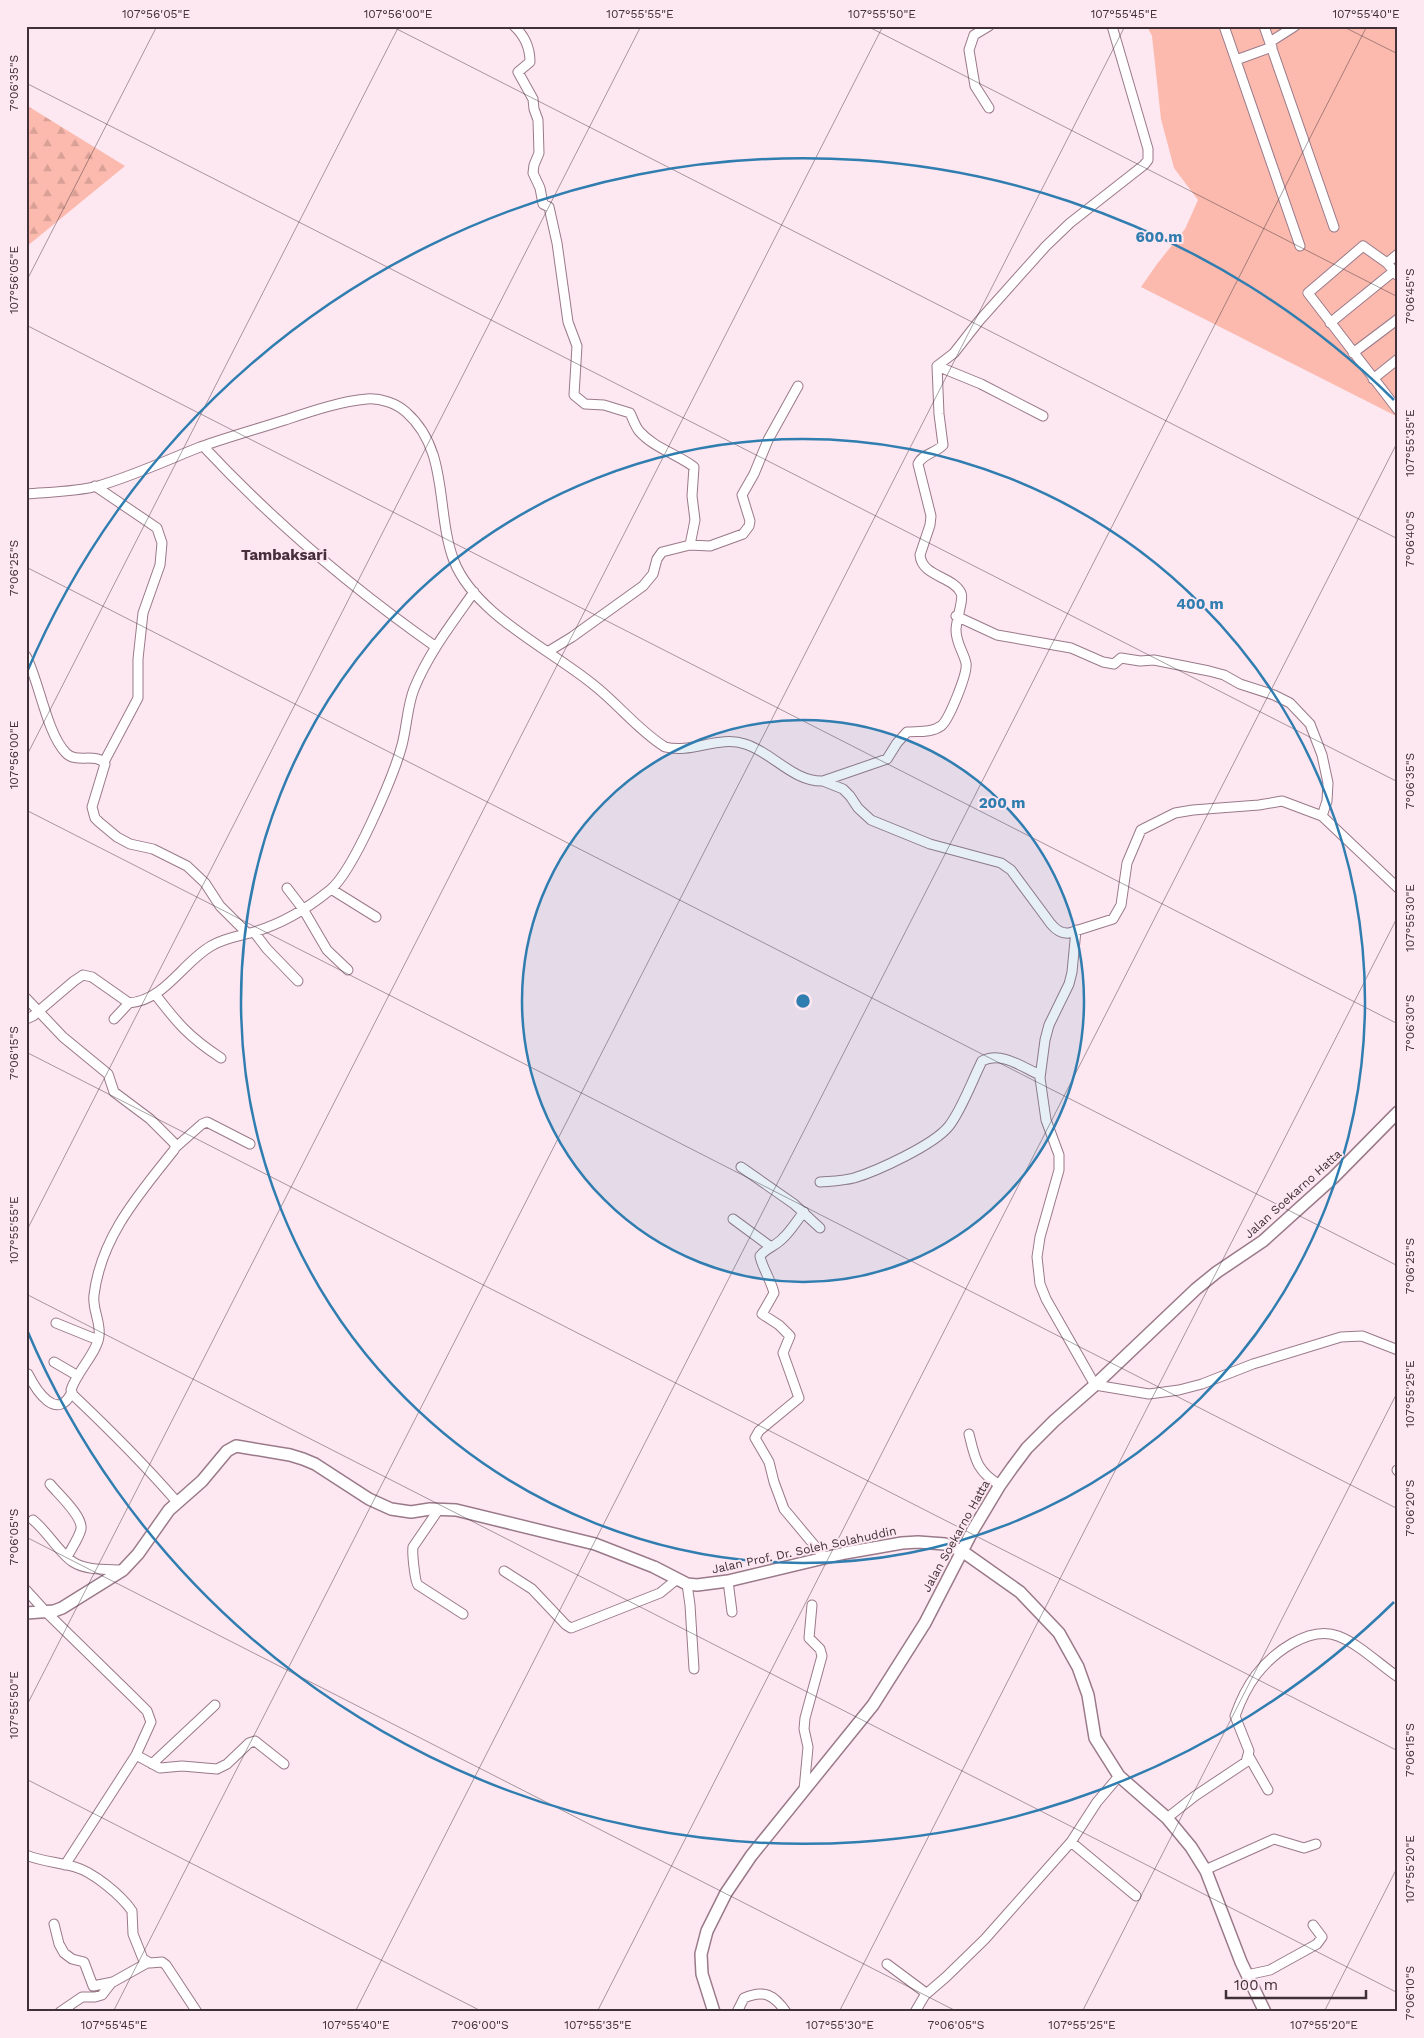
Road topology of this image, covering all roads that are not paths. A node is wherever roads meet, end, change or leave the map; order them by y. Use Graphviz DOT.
graph roads {
  1 [pos="514,26"];
  2 [pos="989,26"];
  3 [pos="1112,26"];
  4 [pos="1224,26"];
  5 [pos="1264,26"];
  6 [pos="1295,26"];
  7 [pos="1271,45"];
  8 [pos="1236,60"];
  9 [pos="989,108"];
  10 [pos="1334,227"];
  11 [pos="1300,246"];
  12 [pos="1398,254"];
  13 [pos="1387,263"];
  14 [pos="1396,274"];
  15 [pos="1398,319"];
  16 [pos="1330,323"];
  17 [pos="1353,353"];
  18 [pos="1398,359"];
  19 [pos="936,366"];
  20 [pos="1373,379"];
  21 [pos="798,386"];
  22 [pos="1398,410"];
  23 [pos="1042,416"];
  24 [pos="203,446"];
  25 [pos="95,486"];
  26 [pos="26,494"];
  27 [pos="690,545"];
  28 [pos="474,592"];
  29 [pos="956,616"];
  30 [pos="436,646"];
  31 [pos="549,651"];
  32 [pos="26,656"];
  33 [pos="104,762"];
  34 [pos="823,781"];
  35 [pos="1322,816"];
  36 [pos="1396,883"];
  37 [pos="287,888"];
  38 [pos="331,889"];
  39 [pos="303,909"];
  40 [pos="376,917"];
  41 [pos="1076,930"];
  42 [pos="250,932"];
  43 [pos="348,970"];
  44 [pos="298,981"];
  45 [pos="155,994"];
  46 [pos="26,998"];
  47 [pos="128,1003"];
  48 [pos="38,1012"];
  49 [pos="26,1019"];
  50 [pos="114,1019"];
  51 [pos="221,1058"];
  52 [pos="1040,1075"];
  53 [pos="1398,1112"];
  54 [pos="250,1144"];
  55 [pos="176,1147"];
  56 [pos="741,1167"];
  57 [pos="820,1182"];
  58 [pos="804,1212"];
  59 [pos="733,1219"];
  60 [pos="820,1228"];
  61 [pos="770,1247"];
  62 [pos="56,1323"];
  63 [pos="98,1340"];
  64 [pos="1398,1350"];
  65 [pos="54,1362"];
  66 [pos="28,1374"];
  67 [pos="78,1376"];
  68 [pos="1095,1385"];
  69 [pos="72,1392"];
  70 [pos="969,1434"];
  71 [pos="50,1484"];
  72 [pos="1000,1485"];
  73 [pos="177,1502"];
  74 [pos="438,1509"];
  75 [pos="33,1520"];
  76 [pos="962,1551"];
  77 [pos="67,1557"];
  78 [pos="825,1558"];
  79 [pos="123,1570"];
  80 [pos="504,1571"];
  81 [pos="728,1580"];
  82 [pos="681,1582"];
  83 [pos="26,1590"];
  84 [pos="812,1605"];
  85 [pos="46,1612"];
  86 [pos="732,1612"];
  87 [pos="26,1613"];
  88 [pos="463,1614"];
  89 [pos="694,1669"];
  90 [pos="1398,1677"];
  91 [pos="215,1705"];
  92 [pos="136,1755"];
  93 [pos="1248,1756"];
  94 [pos="152,1764"];
  95 [pos="284,1764"];
  96 [pos="1119,1776"];
  97 [pos="1268,1790"];
  98 [pos="804,1791"];
  99 [pos="1167,1818"];
  100 [pos="1071,1842"];
  101 [pos="1316,1844"];
  102 [pos="26,1855"];
  103 [pos="66,1865"];
  104 [pos="1205,1870"];
  105 [pos="1136,1896"];
  106 [pos="54,1924"];
  107 [pos="1313,1925"];
  108 [pos="147,1963"];
  109 [pos="887,1964"];
  110 [pos="1247,1975"];
  111 [pos="112,1982"];
  112 [pos="926,1993"];
  113 [pos="1263,2011"];
  114 [pos="60,2012"];
  115 [pos="197,2012"];
  116 [pos="714,2012"];
  117 [pos="737,2012"];
  118 [pos="786,2012"];
  119 [pos="915,2012"];
  1 -- 27 [label="street"];
  2 -- 9 [label="street"];
  3 -- 19 [label="street"];
  4 -- 8 [label="street"];
  5 -- 7 [label="street"];
  6 -- 7 [label="street"];
  7 -- 8 [label="street"];
  7 -- 10 [label="street"];
  8 -- 11 [label="street"];
  12 -- 13 [label="street"];
  13 -- 14 [label="street"];
  13 -- 16 [label="street"];
  14 -- 16 [label="street"];
  15 -- 17 [label="street"];
  16 -- 17 [label="street"];
  17 -- 20 [label="street"];
  18 -- 20 [label="street"];
  19 -- 23 [label="street"];
  19 -- 29 [label="street"];
  20 -- 22 [label="street"];
  21 -- 27 [label="street"];
  24 -- 25 [label="street"];
  24 -- 28 [label="street"];
  24 -- 30 [label="street"];
  25 -- 26 [label="street"];
  25 -- 33 [label="street"];
  27 -- 31 [label="street"];
  28 -- 30 [label="street"];
  28 -- 31 [label="street"];
  29 -- 34 [label="street"];
  29 -- 35 [label="street"];
  30 -- 38 [label="street"];
  31 -- 34 [label="street"];
  32 -- 33 [label="street"];
  33 -- 42 [label="street"];
  34 -- 41 [label="street"];
  35 -- 36 [label="street"];
  35 -- 41 [label="street"];
  37 -- 39 [label="street"];
  38 -- 39 [label="street"];
  38 -- 40 [label="street"];
  39 -- 42 [label="street"];
  39 -- 43 [label="street"];
  41 -- 52 [label="street"];
  42 -- 44 [label="street"];
  42 -- 45 [label="street"];
  45 -- 47 [label="street"];
  45 -- 51 [label="street"];
  46 -- 48 [label="street"];
  47 -- 48 [label="street"];
  47 -- 50 [label="street"];
  48 -- 49 [label="street"];
  48 -- 55 [label="street"];
  52 -- 57 [label="street"];
  52 -- 68 [label="street"];
  53 -- 68 [label="street, Jalan Soekarno Hatta"];
  54 -- 55 [label="street"];
  55 -- 63 [label="street"];
  56 -- 58 [label="street"];
  58 -- 60 [label="street"];
  58 -- 61 [label="street"];
  59 -- 61 [label="street"];
  61 -- 78 [label="street"];
  62 -- 63 [label="street"];
  63 -- 67 [label="street"];
  64 -- 68 [label="street"];
  65 -- 67 [label="street"];
  66 -- 69 [label="street"];
  67 -- 69 [label="street"];
  68 -- 72 [label="street, Jalan Soekarno Hatta"];
  69 -- 73 [label="street"];
  70 -- 72 [label="street"];
  71 -- 77 [label="street"];
  72 -- 76 [label="street, Jalan Soekarno Hatta"];
  73 -- 74 [label="street"];
  73 -- 79 [label="street"];
  74 -- 82 [label="street"];
  74 -- 88 [label="street"];
  75 -- 77 [label="street"];
  76 -- 78 [label="street, Jalan Prof. Dr. Soleh Solahuddin"];
  76 -- 96 [label="street, Jalan Prof. Dr. Soleh Solahuddin"];
  76 -- 98 [label="street, Jalan Soekarno Hatta"];
  77 -- 79 [label="street"];
  78 -- 81 [label="street, Jalan Prof. Dr. Soleh Solahuddin"];
  79 -- 85 [label="street"];
  80 -- 82 [label="street"];
  81 -- 82 [label="street, Jalan Prof. Dr. Soleh Solahuddin"];
  81 -- 86 [label="street"];
  82 -- 89 [label="street"];
  83 -- 85 [label="street"];
  84 -- 98 [label="street"];
  85 -- 87 [label="street"];
  85 -- 92 [label="street"];
  90 -- 93 [label="street"];
  91 -- 94 [label="street"];
  92 -- 94 [label="street"];
  92 -- 103 [label="street"];
  93 -- 97 [label="street"];
  93 -- 99 [label="street"];
  94 -- 95 [label="street"];
  96 -- 99 [label="street, Jalan Prof. Dr. Soleh Solahuddin"];
  96 -- 100 [label="street"];
  98 -- 116 [label="street, Jalan Soekarno Hatta"];
  99 -- 104 [label="street, Jalan Prof. Dr. Soleh Solahuddin"];
  100 -- 105 [label="street"];
  100 -- 112 [label="street"];
  101 -- 104 [label="street"];
  102 -- 103 [label="street"];
  103 -- 108 [label="street"];
  104 -- 110 [label="street, Jalan Prof. Dr. Soleh Solahuddin"];
  106 -- 111 [label="street"];
  107 -- 110 [label="street"];
  108 -- 111 [label="street"];
  108 -- 115 [label="street"];
  109 -- 112 [label="street"];
  110 -- 113 [label="street, Jalan Prof. Dr. Soleh Solahuddin"];
  111 -- 114 [label="street"];
  112 -- 119 [label="street"];
  117 -- 118 [label="street"];
}
